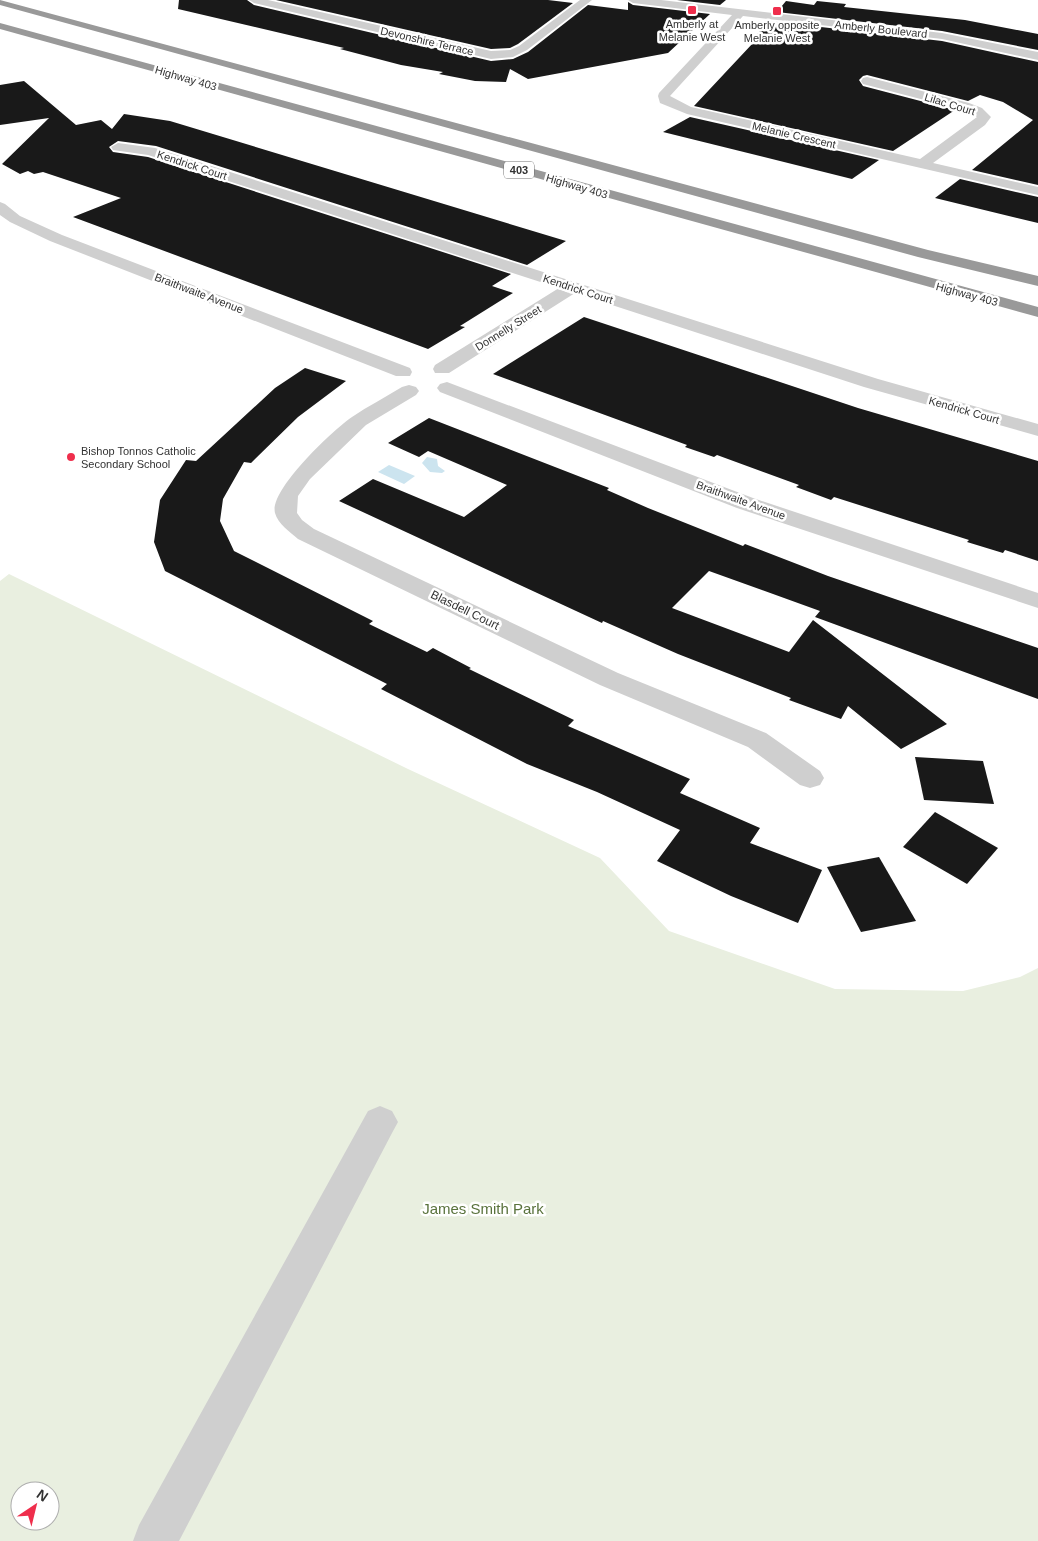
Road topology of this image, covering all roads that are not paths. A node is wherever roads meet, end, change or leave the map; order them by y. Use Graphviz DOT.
graph roads {
  1 [pos="254,0"];
  2 [pos="587,0"];
  3 [pos="633,0"];
  4 [pos="0,2"];
  5 [pos="740,13"];
  6 [pos="0,26"];
  7 [pos="1038,56"];
  8 [pos="867,82"];
  9 [pos="118,147"];
  10 [pos="922,165"];
  11 [pos="1038,191"];
  12 [pos="4,202"];
  13 [pos="1038,281"];
  14 [pos="573,288"];
  15 [pos="1038,312"];
  16 [pos="425,380"];
  17 [pos="1038,430"];
  18 [pos="1038,601"];
  19 [pos="810,778"];
  20 [pos="380,1122"];
  21 [pos="154,1541"];
  1 -- 2 [label="street, Devonshire Terrace"];
  3 -- 5 [label="street, Amberly Boulevard"];
  4 -- 13 [label="highway, Highway 403 / 403"];
  5 -- 7 [label="street, Amberly Boulevard"];
  5 -- 10 [label="street, Melanie Crescent"];
  6 -- 15 [label="highway, Highway 403 / 403"];
  8 -- 10 [label="street, Lilac Court"];
  9 -- 14 [label="street, Kendrick Court"];
  10 -- 11 [label="street, Melanie Crescent"];
  12 -- 16 [label="street, Braithwaite Avenue"];
  14 -- 16 [label="street, Donnelly Street"];
  14 -- 17 [label="street, Kendrick Court"];
  16 -- 18 [label="street, Braithwaite Avenue"];
  16 -- 19 [label="street, Blasdell Court"];
  20 -- 21 [label="street"];
}
